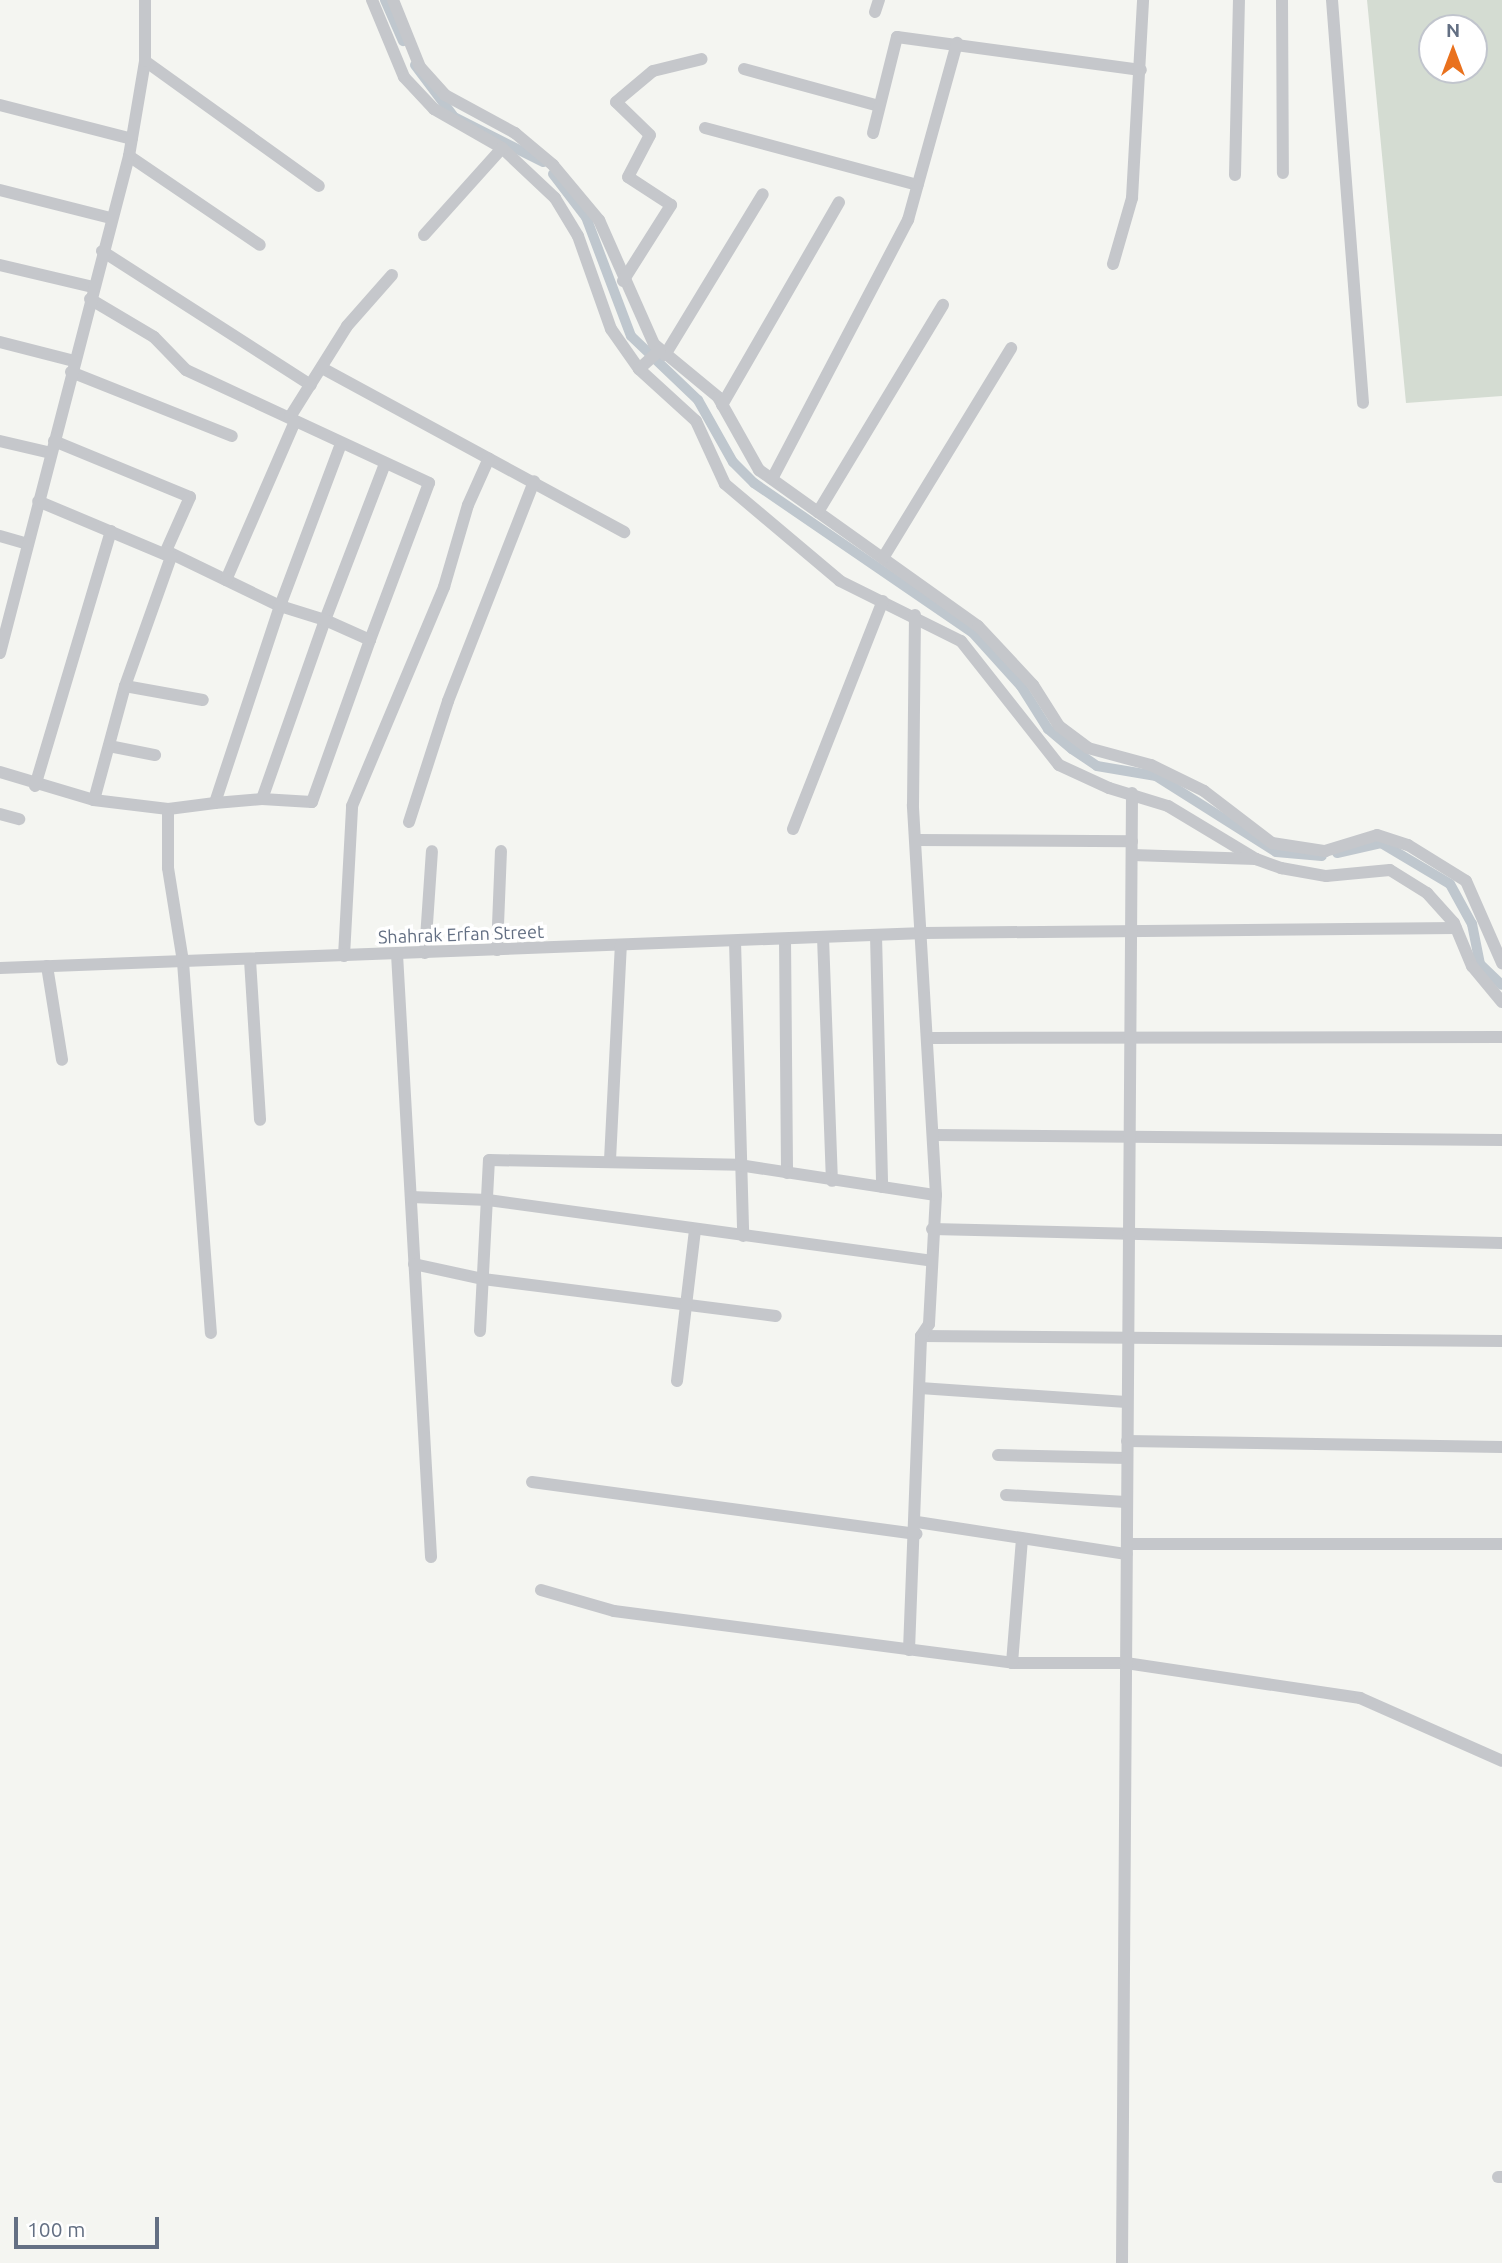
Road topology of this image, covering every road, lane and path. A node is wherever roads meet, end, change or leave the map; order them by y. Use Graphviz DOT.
graph roads {
  1 [pos="145,0"];
  2 [pos="372,0"];
  3 [pos="393,0"];
  4 [pos="1143,0"];
  5 [pos="1239,0"];
  6 [pos="1282,0"];
  7 [pos="1332,0"];
  8 [pos="957,43"];
  9 [pos="702,59"];
  10 [pos="145,61"];
  11 [pos="744,69"];
  12 [pos="1141,70"];
  13 [pos="0,105"];
  14 [pos="879,106"];
  15 [pos="705,128"];
  16 [pos="873,133"];
  17 [pos="132,139"];
  18 [pos="502,148"];
  19 [pos="129,156"];
  20 [pos="1283,173"];
  21 [pos="1235,175"];
  22 [pos="319,186"];
  23 [pos="918,186"];
  24 [pos="0,190"];
  25 [pos="763,194"];
  26 [pos="839,202"];
  27 [pos="111,218"];
  28 [pos="424,235"];
  29 [pos="260,245"];
  30 [pos="102,251"];
  31 [pos="1113,264"];
  32 [pos="0,265"];
  33 [pos="392,275"];
  34 [pos="623,281"];
  35 [pos="91,293"];
  36 [pos="943,305"];
  37 [pos="0,342"];
  38 [pos="1011,348"];
  39 [pos="662,353"];
  40 [pos="73,366"];
  41 [pos="322,368"];
  42 [pos="639,369"];
  43 [pos="311,385"];
  44 [pos="1363,403"];
  45 [pos="722,405"];
  46 [pos="293,419"];
  47 [pos="232,436"];
  48 [pos="0,441"];
  49 [pos="341,444"];
  50 [pos="52,447"];
  51 [pos="489,458"];
  52 [pos="385,464"];
  53 [pos="772,479"];
  54 [pos="534,481"];
  55 [pos="38,501"];
  56 [pos="818,512"];
  57 [pos="111,531"];
  58 [pos="624,532"];
  59 [pos="0,536"];
  60 [pos="27,544"];
  61 [pos="171,557"];
  62 [pos="883,558"];
  63 [pos="226,580"];
  64 [pos="883,601"];
  65 [pos="280,606"];
  66 [pos="5,613"];
  67 [pos="915,615"];
  68 [pos="325,620"];
  69 [pos="977,625"];
  70 [pos="370,640"];
  71 [pos="961,641"];
  72 [pos="0,653"];
  73 [pos="125,686"];
  74 [pos="203,701"];
  75 [pos="109,746"];
  76 [pos="155,755"];
  77 [pos="0,772"];
  78 [pos="35,786"];
  79 [pos="1132,793"];
  80 [pos="262,799"];
  81 [pos="93,800"];
  82 [pos="215,803"];
  83 [pos="168,809"];
  84 [pos="0,814"];
  85 [pos="19,819"];
  86 [pos="409,821"];
  87 [pos="793,829"];
  88 [pos="916,840"];
  89 [pos="1132,841"];
  90 [pos="432,851"];
  91 [pos="501,851"];
  92 [pos="1132,855"];
  93 [pos="1255,859"];
  94 [pos="1456,928"];
  95 [pos="1131,931"];
  96 [pos="924,933"];
  97 [pos="876,935"];
  98 [pos="823,937"];
  99 [pos="785,939"];
  100 [pos="735,941"];
  101 [pos="621,945"];
  102 [pos="498,950"];
  103 [pos="425,953"];
  104 [pos="397,954"];
  105 [pos="344,956"];
  106 [pos="250,960"];
  107 [pos="183,962"];
  108 [pos="1502,963"];
  109 [pos="47,966"];
  110 [pos="0,968"];
  111 [pos="1498,992"];
  112 [pos="1502,1002"];
  113 [pos="1502,1037"];
  114 [pos="931,1038"];
  115 [pos="1130,1038"];
  116 [pos="62,1060"];
  117 [pos="260,1120"];
  118 [pos="935,1135"];
  119 [pos="1129,1138"];
  120 [pos="1502,1140"];
  121 [pos="610,1160"];
  122 [pos="739,1165"];
  123 [pos="787,1173"];
  124 [pos="832,1181"];
  125 [pos="882,1187"];
  126 [pos="936,1195"];
  127 [pos="411,1197"];
  128 [pos="488,1200"];
  129 [pos="932,1229"];
  130 [pos="695,1230"];
  131 [pos="743,1236"];
  132 [pos="1125,1236"];
  133 [pos="1502,1243"];
  134 [pos="930,1261"];
  135 [pos="414,1264"];
  136 [pos="483,1279"];
  137 [pos="686,1304"];
  138 [pos="776,1316"];
  139 [pos="480,1331"];
  140 [pos="211,1333"];
  141 [pos="921,1336"];
  142 [pos="1128,1341"];
  143 [pos="1502,1341"];
  144 [pos="677,1381"];
  145 [pos="920,1388"];
  146 [pos="1127,1402"];
  147 [pos="1127,1441"];
  148 [pos="1502,1447"];
  149 [pos="998,1455"];
  150 [pos="1127,1458"];
  151 [pos="532,1482"];
  152 [pos="1006,1495"];
  153 [pos="1126,1502"];
  154 [pos="917,1528"];
  155 [pos="1022,1538"];
  156 [pos="1502,1544"];
  157 [pos="1127,1549"];
  158 [pos="432,1557"];
  159 [pos="541,1590"];
  160 [pos="909,1650"];
  161 [pos="1012,1663"];
  162 [pos="1126,1663"];
  163 [pos="1502,1761"];
  164 [pos="1122,2263"];
  1 -- 10 [label="street"];
  2 -- 18 [label="street"];
  3 -- 34 [label="street"];
  4 -- 12 [label="street"];
  5 -- 21 [label="street"];
  6 -- 20 [label="street"];
  7 -- 44 [label="street"];
  8 -- 12 [label="street"];
  8 -- 14 [label="street"];
  8 -- 23 [label="street"];
  9 -- 34 [label="street"];
  10 -- 17 [label="street"];
  10 -- 22 [label="street"];
  11 -- 14 [label="street"];
  12 -- 31 [label="street"];
  13 -- 17 [label="street"];
  14 -- 16 [label="street"];
  15 -- 23 [label="street"];
  17 -- 19 [label="street"];
  18 -- 28 [label="street"];
  18 -- 42 [label="street"];
  19 -- 27 [label="street"];
  19 -- 29 [label="street"];
  23 -- 53 [label="street"];
  24 -- 27 [label="street"];
  25 -- 39 [label="street"];
  26 -- 45 [label="street"];
  27 -- 30 [label="street"];
  30 -- 35 [label="street"];
  30 -- 43 [label="street"];
  32 -- 35 [label="street"];
  33 -- 41 [label="street"];
  34 -- 39 [label="street"];
  35 -- 40 [label="street"];
  35 -- 46 [label="street"];
  36 -- 56 [label="street"];
  37 -- 40 [label="street"];
  38 -- 62 [label="street"];
  39 -- 42 [label="street"];
  39 -- 45 [label="street"];
  40 -- 47 [label="street"];
  40 -- 50 [label="street"];
  41 -- 43 [label="street"];
  41 -- 51 [label="street"];
  42 -- 64 [label="street"];
  43 -- 46 [label="street"];
  45 -- 53 [label="street"];
  46 -- 49 [label="street"];
  46 -- 63 [label="street"];
  48 -- 50 [label="street"];
  49 -- 52 [label="street"];
  49 -- 65 [label="street"];
  50 -- 55 [label="street"];
  50 -- 61 [label="street"];
  51 -- 54 [label="street"];
  51 -- 105 [label="street"];
  52 -- 68 [label="street"];
  52 -- 70 [label="street"];
  53 -- 56 [label="street"];
  54 -- 58 [label="street"];
  54 -- 86 [label="street"];
  55 -- 57 [label="street"];
  55 -- 60 [label="street"];
  56 -- 62 [label="street"];
  57 -- 61 [label="street"];
  57 -- 78 [label="street"];
  59 -- 60 [label="street"];
  60 -- 66 [label="street"];
  61 -- 63 [label="street"];
  61 -- 73 [label="street"];
  62 -- 69 [label="street"];
  63 -- 65 [label="street"];
  64 -- 67 [label="street"];
  64 -- 87 [label="street"];
  65 -- 68 [label="street"];
  65 -- 82 [label="street"];
  66 -- 72 [label="street"];
  67 -- 71 [label="street"];
  67 -- 88 [label="street"];
  68 -- 70 [label="street"];
  68 -- 80 [label="street"];
  69 -- 71 [label="street"];
  69 -- 108 [label="street"];
  70 -- 80 [label="street"];
  71 -- 79 [label="street"];
  73 -- 74 [label="street"];
  73 -- 75 [label="street"];
  75 -- 76 [label="street"];
  75 -- 81 [label="street"];
  77 -- 78 [label="street"];
  78 -- 81 [label="street"];
  79 -- 89 [label="street"];
  79 -- 93 [label="street"];
  80 -- 82 [label="street"];
  81 -- 83 [label="street"];
  82 -- 83 [label="street"];
  83 -- 107 [label="street"];
  84 -- 85 [label="street"];
  88 -- 89 [label="street"];
  88 -- 96 [label="street"];
  89 -- 92 [label="street"];
  90 -- 103 [label="street"];
  91 -- 102 [label="street"];
  92 -- 93 [label="street"];
  92 -- 95 [label="street"];
  93 -- 94 [label="street"];
  94 -- 95 [label="street, Shahrak Erfan Street"];
  94 -- 111 [label="street"];
  95 -- 96 [label="street, Shahrak Erfan Street"];
  95 -- 115 [label="street"];
  96 -- 97 [label="street, Shahrak Erfan Street"];
  96 -- 114 [label="street"];
  97 -- 98 [label="street, Shahrak Erfan Street"];
  97 -- 125 [label="street"];
  98 -- 99 [label="street, Shahrak Erfan Street"];
  98 -- 124 [label="street"];
  99 -- 100 [label="street, Shahrak Erfan Street"];
  99 -- 123 [label="street"];
  100 -- 101 [label="street, Shahrak Erfan Street"];
  100 -- 122 [label="street"];
  101 -- 102 [label="street, Shahrak Erfan Street"];
  101 -- 121 [label="street"];
  102 -- 103 [label="street, Shahrak Erfan Street"];
  103 -- 104 [label="street, Shahrak Erfan Street"];
  104 -- 105 [label="street, Shahrak Erfan Street"];
  104 -- 127 [label="street"];
  105 -- 106 [label="street, Shahrak Erfan Street"];
  106 -- 107 [label="street, Shahrak Erfan Street"];
  106 -- 117 [label="street"];
  107 -- 109 [label="street, Shahrak Erfan Street"];
  107 -- 140 [label="street"];
  109 -- 110 [label="street, Shahrak Erfan Street"];
  109 -- 116 [label="street"];
  111 -- 112 [label="street"];
  113 -- 115 [label="street"];
  114 -- 115 [label="street"];
  114 -- 118 [label="street"];
  115 -- 119 [label="street"];
  118 -- 119 [label="street"];
  118 -- 126 [label="street"];
  119 -- 120 [label="street"];
  119 -- 132 [label="street"];
  121 -- 122 [label="street"];
  121 -- 128 [label="street"];
  122 -- 123 [label="street"];
  122 -- 131 [label="street"];
  123 -- 124 [label="street"];
  124 -- 125 [label="street"];
  125 -- 126 [label="street"];
  126 -- 129 [label="street"];
  127 -- 128 [label="street"];
  127 -- 135 [label="street"];
  128 -- 130 [label="street"];
  128 -- 136 [label="street"];
  129 -- 132 [label="street"];
  129 -- 134 [label="street"];
  130 -- 131 [label="street"];
  130 -- 137 [label="street"];
  131 -- 134 [label="street"];
  132 -- 133 [label="street"];
  132 -- 142 [label="street"];
  134 -- 141 [label="street"];
  135 -- 136 [label="street"];
  135 -- 158 [label="street"];
  136 -- 137 [label="street"];
  136 -- 139 [label="street"];
  137 -- 138 [label="street"];
  137 -- 144 [label="street"];
  141 -- 142 [label="street"];
  141 -- 145 [label="street"];
  142 -- 143 [label="street"];
  142 -- 146 [label="street"];
  145 -- 146 [label="street"];
  145 -- 154 [label="street"];
  146 -- 147 [label="street"];
  147 -- 148 [label="street"];
  147 -- 150 [label="street"];
  149 -- 150 [label="street"];
  150 -- 153 [label="street"];
  151 -- 154 [label="street"];
  152 -- 153 [label="street"];
  153 -- 157 [label="street"];
  154 -- 155 [label="street"];
  154 -- 160 [label="street"];
  155 -- 157 [label="street"];
  155 -- 161 [label="street"];
  156 -- 157 [label="street"];
  157 -- 162 [label="street"];
  159 -- 160 [label="street"];
  160 -- 161 [label="street"];
  161 -- 162 [label="street"];
  162 -- 163 [label="street"];
  162 -- 164 [label="street"];
}
